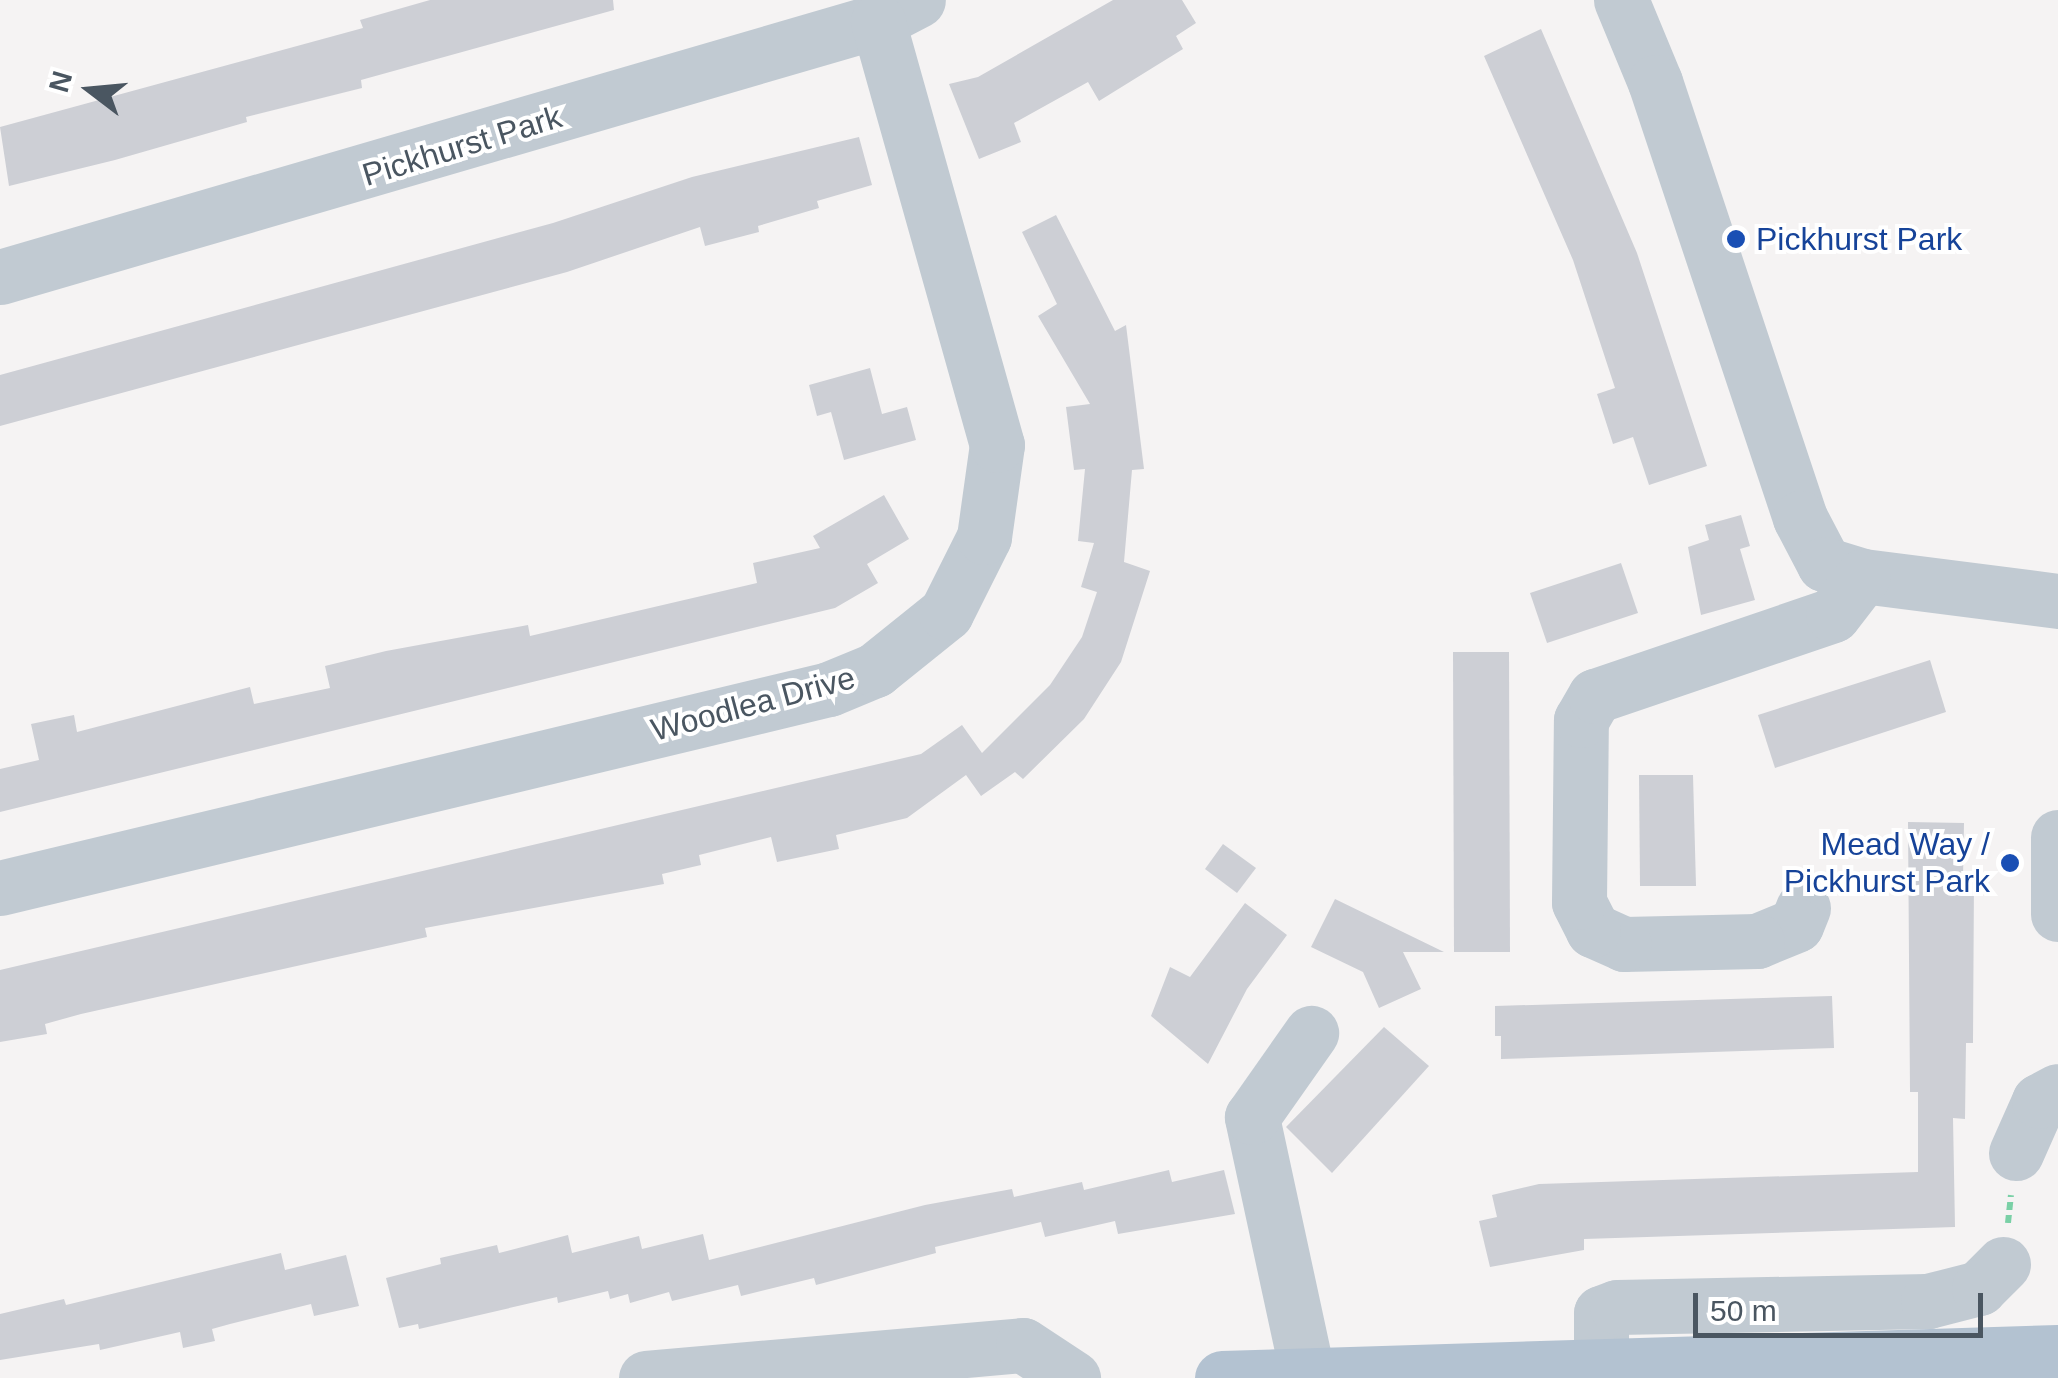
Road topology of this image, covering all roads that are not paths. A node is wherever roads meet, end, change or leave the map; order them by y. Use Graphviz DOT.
graph roads {
  1 [pos="1621,0"];
  2 [pos="898,11"];
  3 [pos="0,277"];
  4 [pos="1863,576"];
  5 [pos="2058,601"];
  6 [pos="2058,838"];
  7 [pos="0,888"];
  8 [pos="1803,908"];
  9 [pos="2058,914"];
  10 [pos="1311,1034"];
  11 [pos="2058,1091"];
  12 [pos="2016,1154"];
  13 [pos="2003,1264"];
  14 [pos="2058,1352"];
  15 [pos="1601,1366"];
  16 [pos="1307,1372"];
  17 [pos="646,1378"];
  18 [pos="1073,1378"];
  19 [pos="1222,1378"];
  1 -- 4 [label="street"];
  2 -- 3 [label="street, Pickhurst Park"];
  2 -- 7 [label="street, Woodlea Drive"];
  4 -- 5 [label="street"];
  4 -- 8 [label="street"];
  6 -- 9 [label="street"];
  10 -- 16 [label="street"];
  11 -- 12 [label="street"];
  13 -- 15 [label="street"];
  14 -- 15 [label="main road"];
  15 -- 16 [label="main road"];
  16 -- 19 [label="main road"];
  17 -- 18 [label="street"];
}
